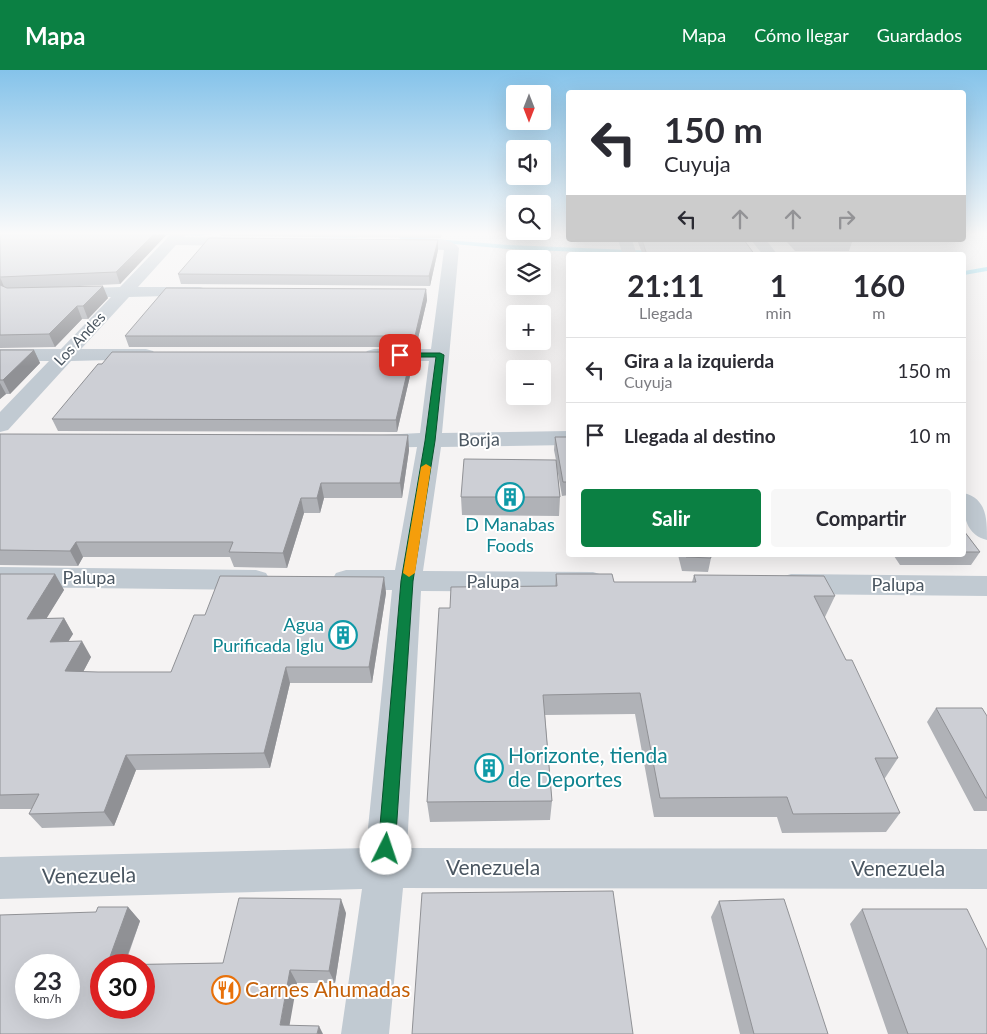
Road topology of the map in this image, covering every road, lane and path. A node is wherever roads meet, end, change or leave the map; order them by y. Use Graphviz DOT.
graph roads {
  1 [pos="138,277"];
  2 [pos="442,277"];
  3 [pos="125,291"];
  4 [pos="50,292"];
  5 [pos="212,292"];
  6 [pos="0,355"];
  7 [pos="64,355"];
  8 [pos="163,355"];
  9 [pos="351,355"];
  10 [pos="440,355"];
  11 [pos="0,425"];
  12 [pos="566,438"];
  13 [pos="352,440"];
  14 [pos="430,441"];
  15 [pos="966,504"];
  16 [pos="987,531"];
  17 [pos="0,577"];
  18 [pos="278,580"];
  19 [pos="318,580"];
  20 [pos="407,581"];
  21 [pos="617,582"];
  22 [pos="767,584"];
  23 [pos="987,586"];
  24 [pos="385,868"];
  25 [pos="987,869"];
  26 [pos="0,878"];
  27 [pos="365,1034"];
  1 -- 3 [label="street, Los Andes"];
  2 -- 10 [label="street"];
  3 -- 4 [label="street"];
  3 -- 5 [label="street"];
  3 -- 7 [label="street, Los Andes"];
  6 -- 7 [label="street"];
  7 -- 8 [label="street"];
  7 -- 11 [label="street, Los Andes"];
  9 -- 10 [label="street"];
  10 -- 14 [label="street"];
  12 -- 14 [label="street, Borja"];
  13 -- 14 [label="street, Borja"];
  14 -- 20 [label="street"];
  15 -- 16 [label="street"];
  17 -- 18 [label="street, Palupa"];
  19 -- 20 [label="street, Palupa"];
  20 -- 21 [label="street, Palupa"];
  20 -- 24 [label="street"];
  22 -- 23 [label="street, Palupa"];
  24 -- 25 [label="street, Venezuela"];
  24 -- 26 [label="street, Venezuela"];
  24 -- 27 [label="street"];
}
